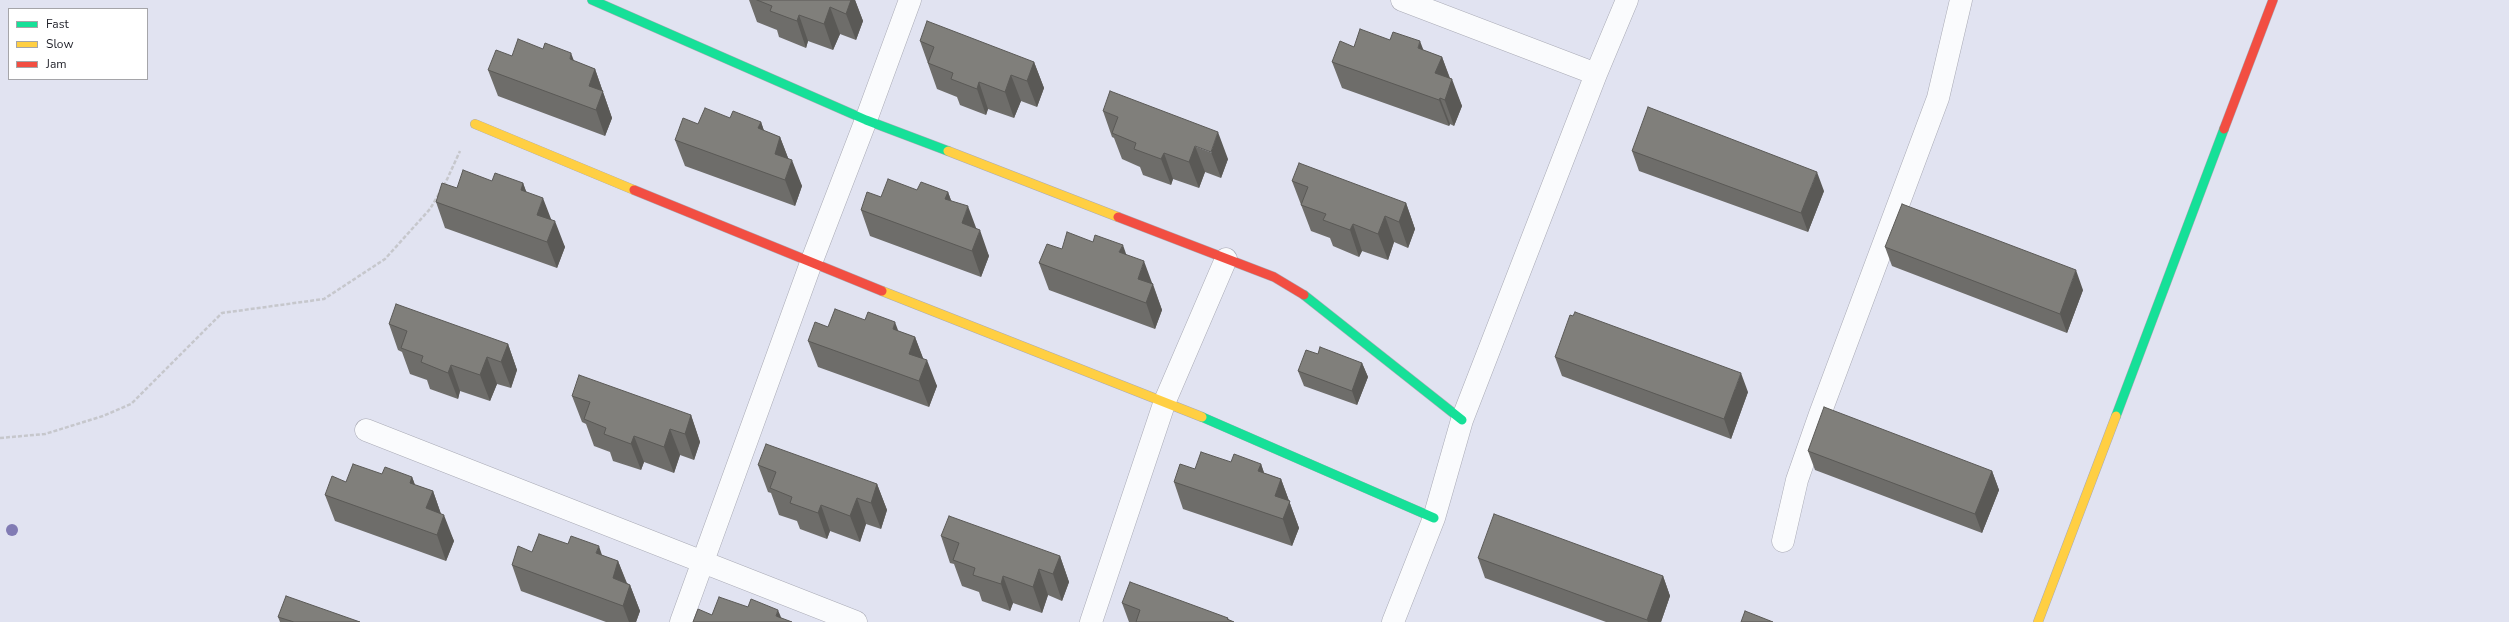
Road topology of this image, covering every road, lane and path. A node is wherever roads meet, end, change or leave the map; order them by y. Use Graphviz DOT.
graph roads {
  1 [pos="592,0"];
  2 [pos="910,0"];
  3 [pos="1402,0"];
  4 [pos="1627,0"];
  5 [pos="1961,0"];
  6 [pos="2273,0"];
  7 [pos="1596,74"];
  8 [pos="866,120"];
  9 [pos="476,124"];
  10 [pos="1226,260"];
  11 [pos="811,263"];
  12 [pos="1165,401"];
  13 [pos="1462,420"];
  14 [pos="366,430"];
  15 [pos="0,438"];
  16 [pos="1434,518"];
  17 [pos="1783,541"];
  18 [pos="702,564"];
  19 [pos="680,622"];
  20 [pos="856,622"];
  21 [pos="1091,622"];
  22 [pos="1393,622"];
  23 [pos="2038,622"];
  1 -- 8 [label="street"];
  2 -- 8 [label="street"];
  3 -- 7 [label="street"];
  4 -- 7 [label="street"];
  5 -- 17 [label="street"];
  6 -- 23 [label="street"];
  7 -- 13 [label="street"];
  8 -- 10 [label="street"];
  8 -- 11 [label="street"];
  9 -- 11 [label="street"];
  9 -- 15 [label="path"];
  10 -- 12 [label="street"];
  10 -- 13 [label="street"];
  11 -- 12 [label="street"];
  11 -- 18 [label="street"];
  12 -- 16 [label="street"];
  12 -- 21 [label="street"];
  13 -- 16 [label="street"];
  14 -- 18 [label="street"];
  16 -- 22 [label="street"];
  18 -- 19 [label="street"];
  18 -- 20 [label="street"];
}
